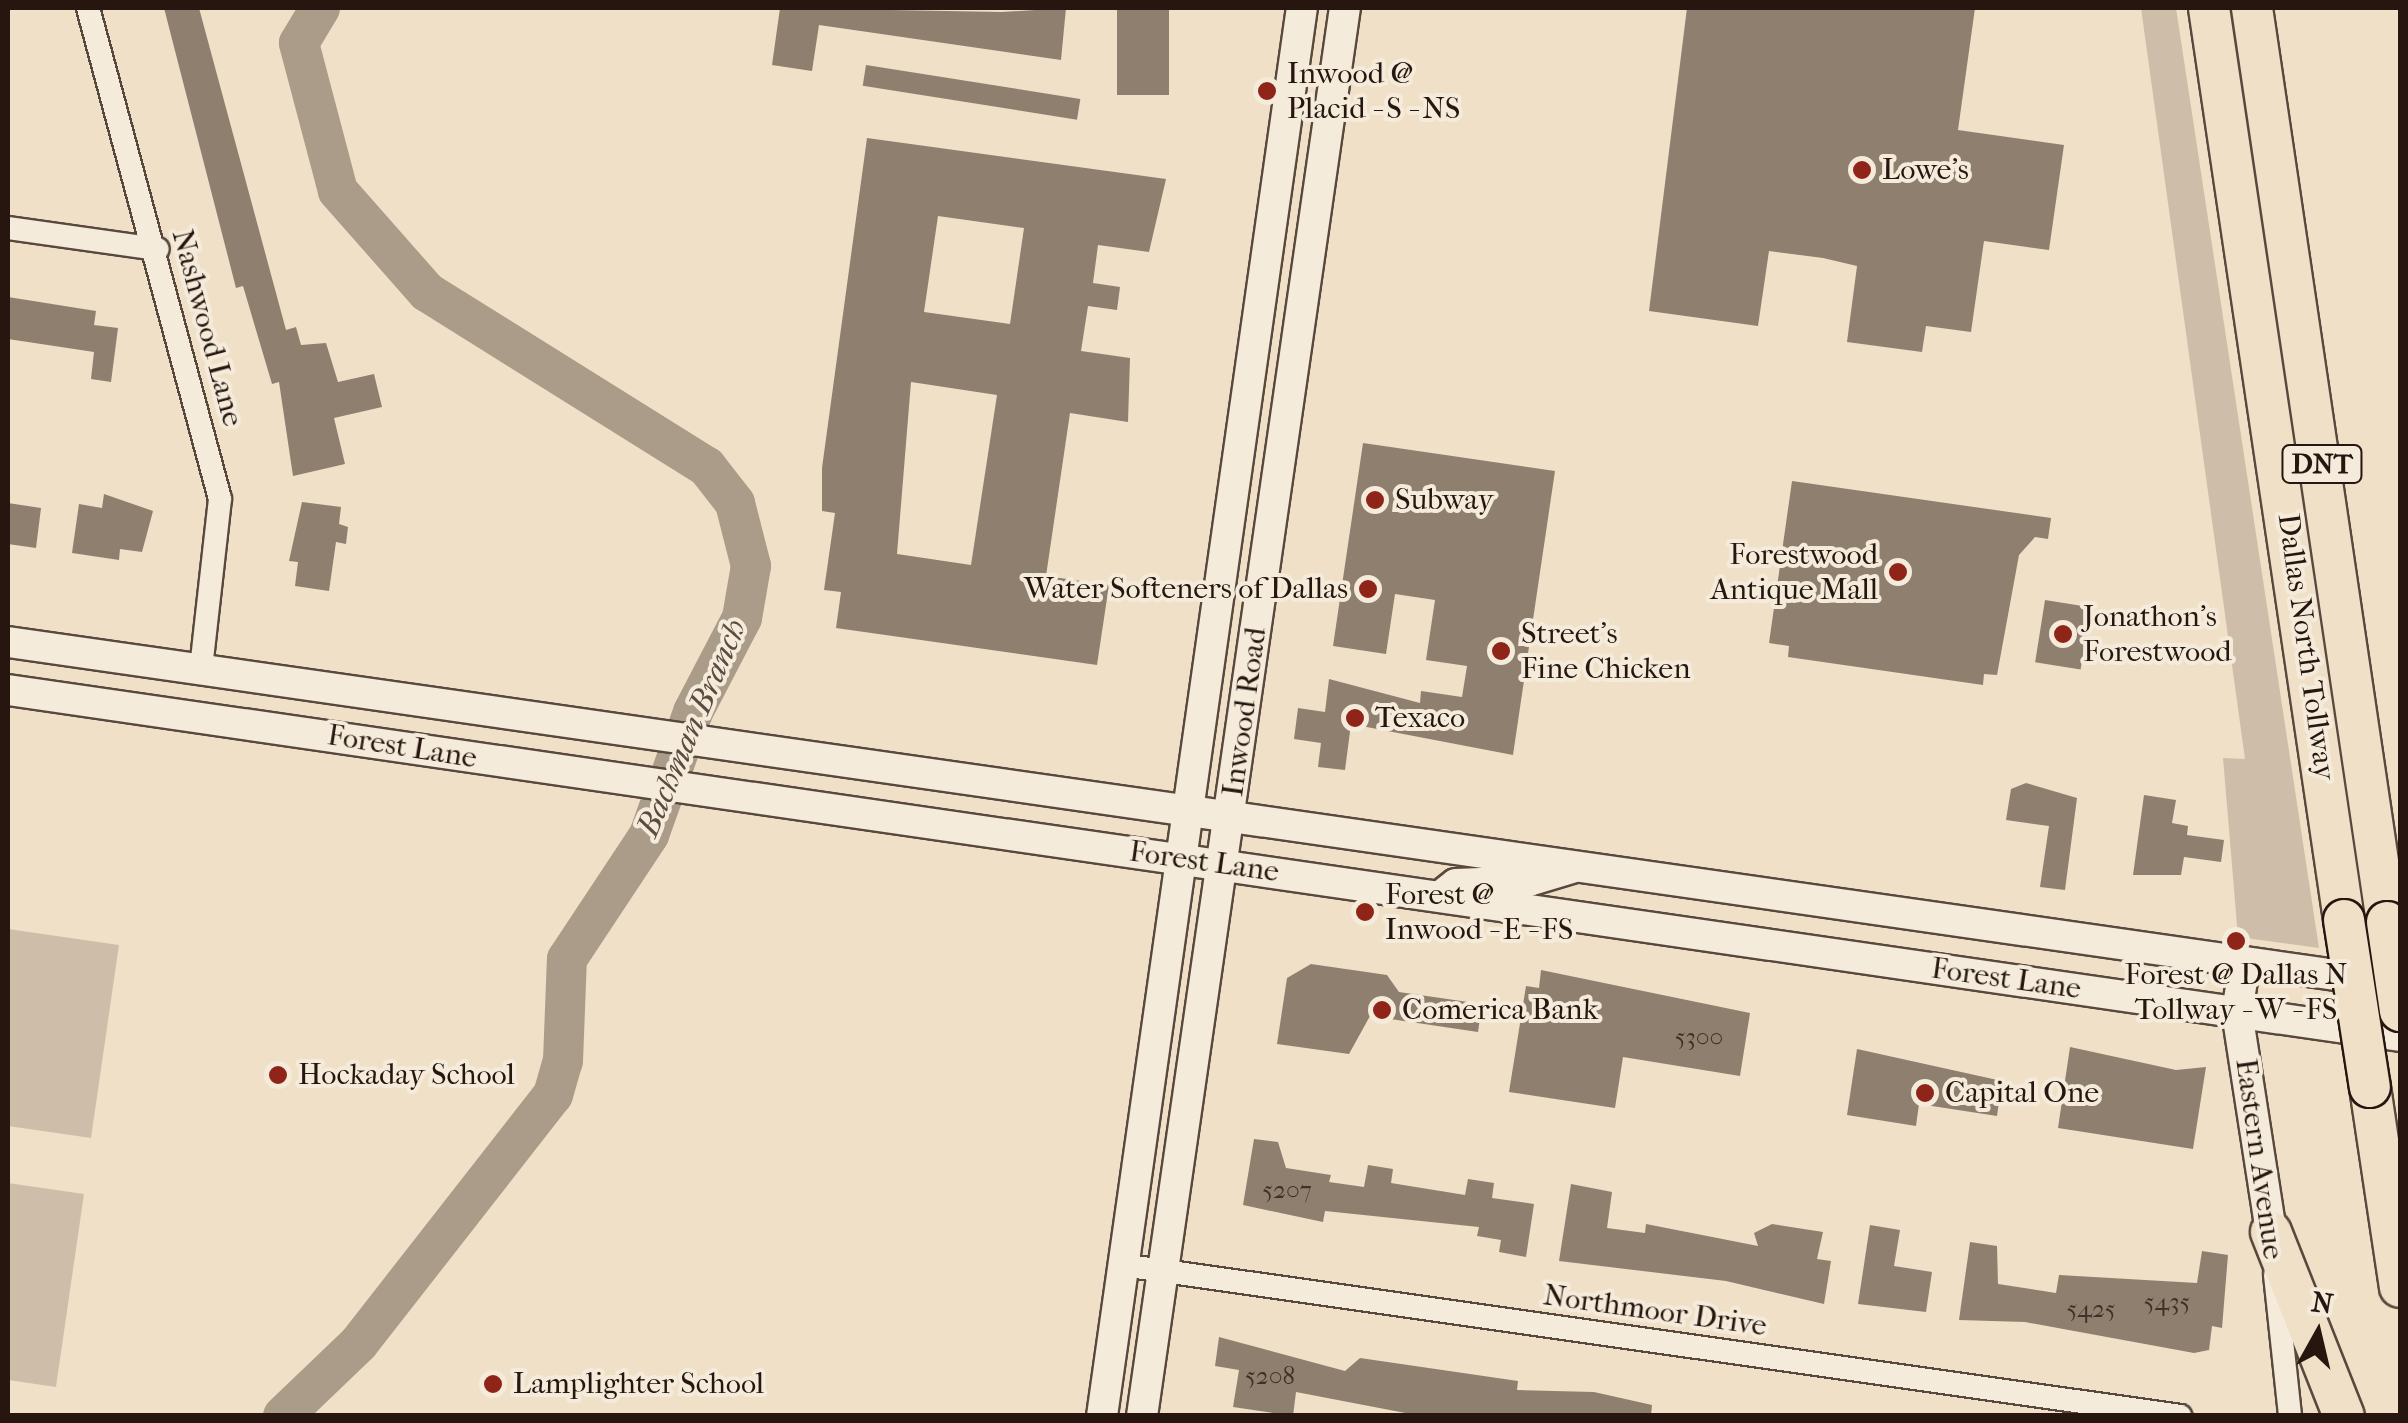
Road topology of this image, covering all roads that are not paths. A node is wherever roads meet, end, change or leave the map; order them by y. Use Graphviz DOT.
graph roads {
  1 [pos="88,8"];
  2 [pos="1302,8"];
  3 [pos="1344,8"];
  4 [pos="2209,8"];
  5 [pos="2252,8"];
  6 [pos="1278,168"];
  7 [pos="1321,174"];
  8 [pos="8,228"];
  9 [pos="158,250"];
  10 [pos="1226,533"];
  11 [pos="1269,539"];
  12 [pos="8,642"];
  13 [pos="201,669"];
  14 [pos="22,692"];
  15 [pos="225,721"];
  16 [pos="1186,811"];
  17 [pos="1230,816"];
  18 [pos="1180,859"];
  19 [pos="1224,865"];
  20 [pos="1579,866"];
  21 [pos="1690,882"];
  22 [pos="1440,896"];
  23 [pos="1682,932"];
  24 [pos="2244,962"];
  25 [pos="2400,984"];
  26 [pos="2400,1011"];
  27 [pos="2238,1012"];
  28 [pos="2400,1036"];
  29 [pos="2271,1232"];
  30 [pos="1122,1266"];
  31 [pos="1164,1271"];
  32 [pos="2400,1287"];
  33 [pos="2281,1415"];
  34 [pos="1102,1416"];
  35 [pos="1142,1416"];
  36 [pos="2180,1416"];
  37 [pos="2344,1416"];
  1 -- 9 [label="street, Nashwood Lane"];
  2 -- 6 [label="main road, Inwood Road"];
  3 -- 7 [label="main road, Inwood Road"];
  4 -- 32 [label="highway, Dallas North Tollway / DNT, bridge"];
  5 -- 26 [label="highway, Dallas North Tollway / DNT, bridge"];
  6 -- 7 [label="main road"];
  6 -- 10 [label="main road, Inwood Road"];
  7 -- 11 [label="main road, Inwood Road"];
  8 -- 9 [label="street"];
  9 -- 13 [label="street, Nashwood Lane"];
  10 -- 11 [label="main road"];
  10 -- 16 [label="main road, Inwood Road"];
  11 -- 17 [label="main road, Inwood Road"];
  12 -- 13 [label="main road, Forest Lane"];
  13 -- 14 [label="main road"];
  13 -- 15 [label="main road"];
  13 -- 16 [label="main road, Forest Lane"];
  14 -- 15 [label="main road, Forest Lane"];
  15 -- 18 [label="main road, Forest Lane"];
  16 -- 17 [label="main road, Forest Lane"];
  16 -- 18 [label="main road, Inwood Road"];
  17 -- 19 [label="main road, Inwood Road"];
  17 -- 20 [label="main road, Forest Lane"];
  18 -- 19 [label="main road, Forest Lane"];
  18 -- 30 [label="main road, Inwood Road"];
  19 -- 22 [label="main road, Forest Lane"];
  19 -- 31 [label="main road, Inwood Road"];
  20 -- 21 [label="main road, Forest Lane"];
  20 -- 22 [label="main road"];
  21 -- 23 [label="main road"];
  21 -- 24 [label="main road, Forest Lane"];
  22 -- 23 [label="main road, Forest Lane"];
  23 -- 27 [label="main road, Forest Lane"];
  24 -- 25 [label="main road, Forest Lane"];
  24 -- 27 [label="main road, Eastern Avenue"];
  27 -- 28 [label="main road, Forest Lane"];
  27 -- 29 [label="main road, Eastern Avenue"];
  29 -- 33 [label="street, Eastern Avenue"];
  29 -- 37 [label="highway"];
  30 -- 31 [label="street, Northmoor Drive"];
  30 -- 34 [label="main road, Inwood Road"];
  31 -- 35 [label="main road, Inwood Road"];
  31 -- 36 [label="street, Northmoor Drive"];
}
